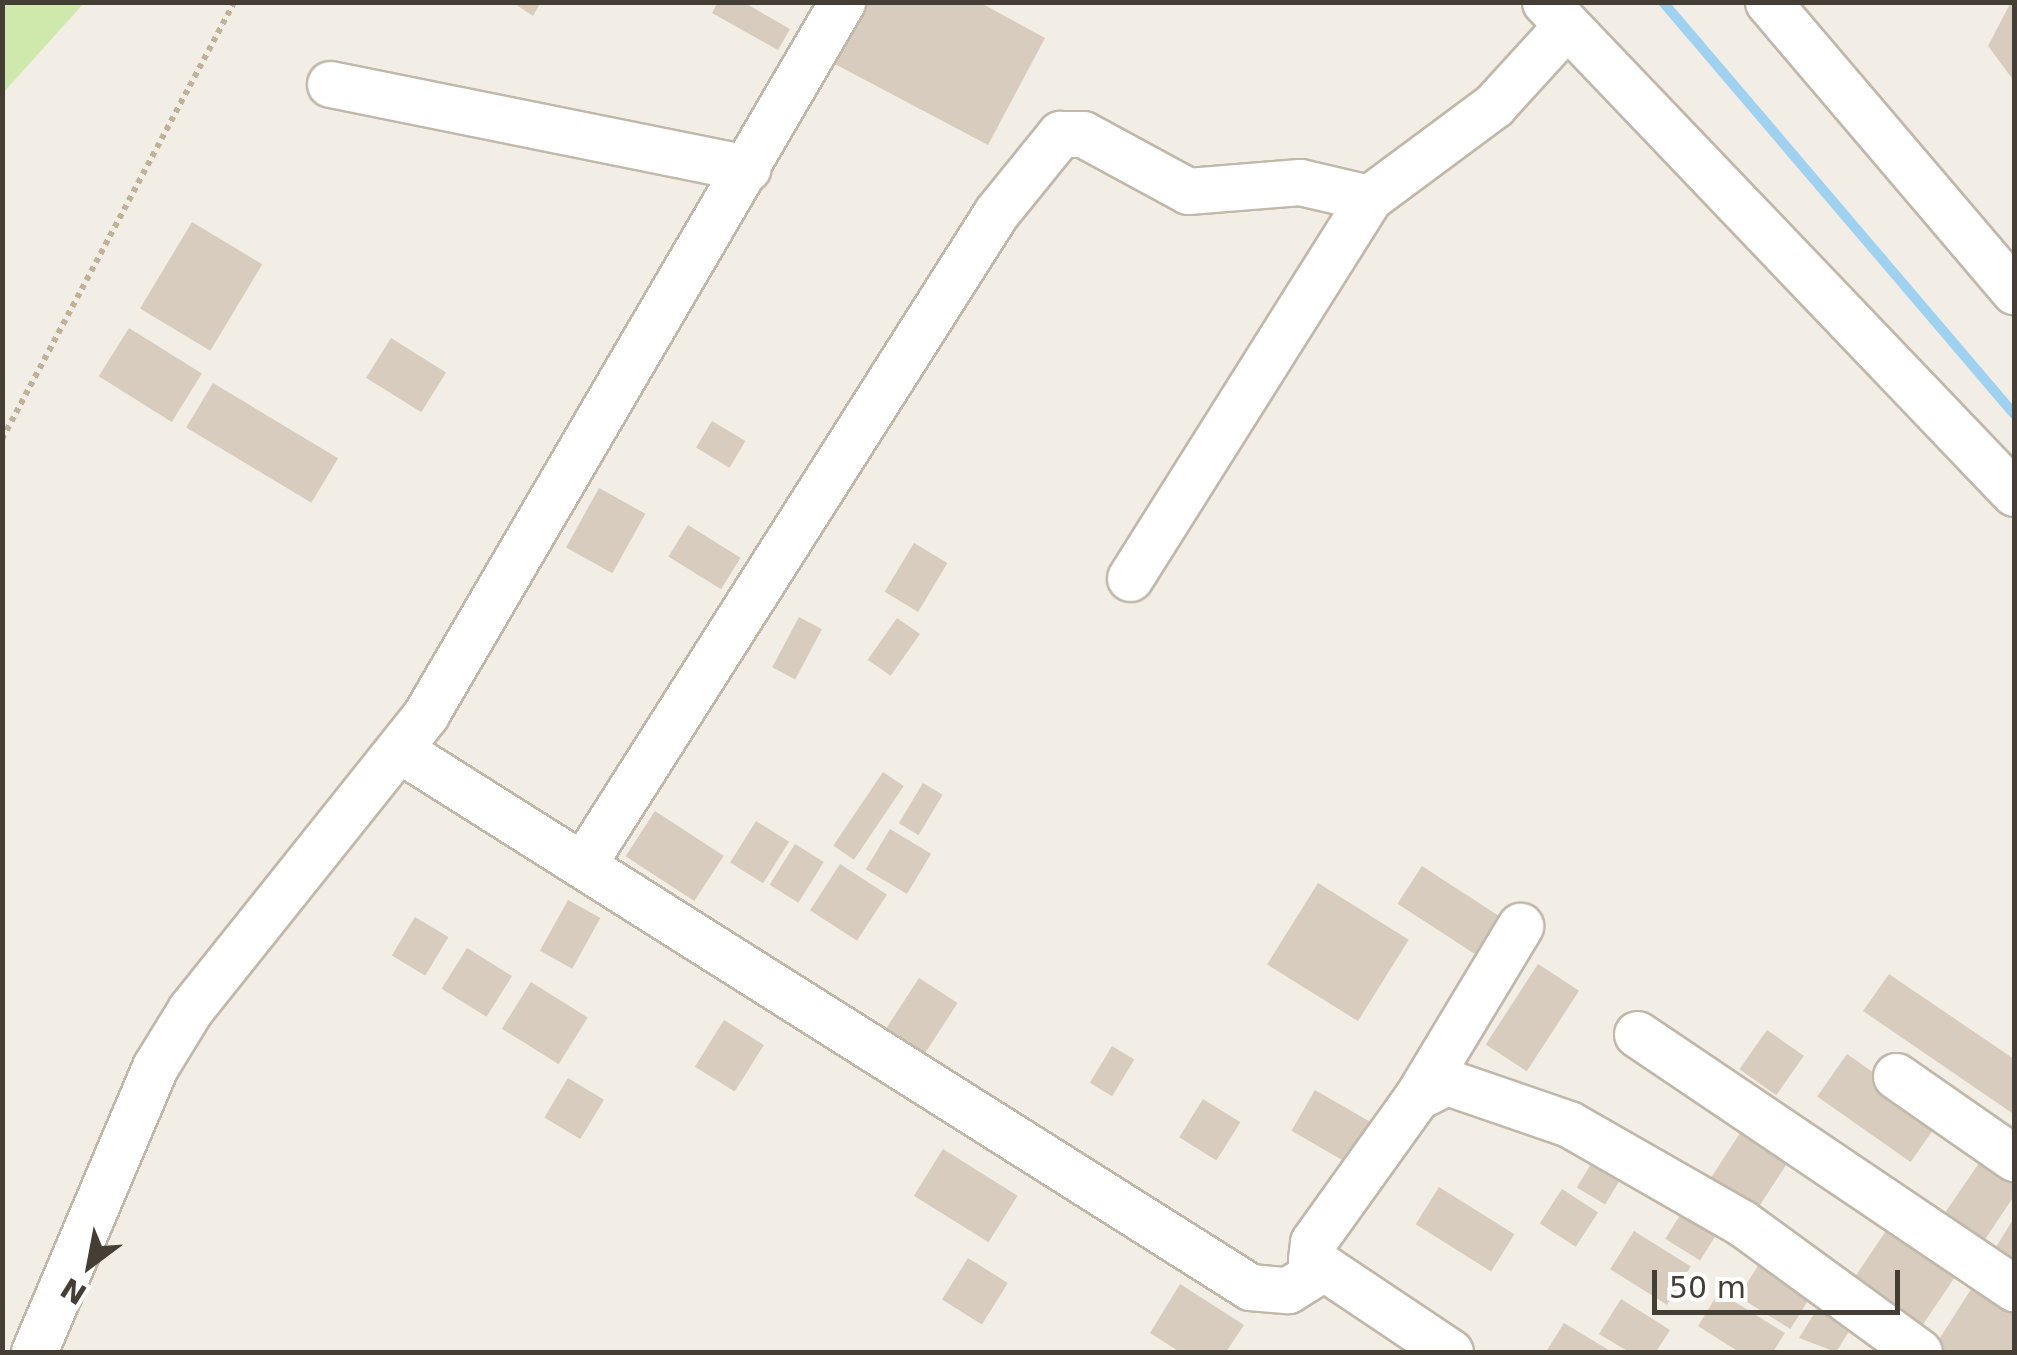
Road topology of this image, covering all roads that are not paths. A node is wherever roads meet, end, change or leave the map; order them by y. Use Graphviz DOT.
graph roads {
  1 [pos="842,2"];
  2 [pos="1768,2"];
  3 [pos="1556,14"];
  4 [pos="330,84"];
  5 [pos="748,168"];
  6 [pos="1370,198"];
  7 [pos="2014,291"];
  8 [pos="2014,493"];
  9 [pos="1130,578"];
  10 [pos="400,750"];
  11 [pos="585,861"];
  12 [pos="1520,926"];
  13 [pos="1637,1034"];
  14 [pos="1896,1076"];
  15 [pos="1417,1098"];
  16 [pos="2014,1158"];
  17 [pos="1319,1271"];
  18 [pos="2014,1288"];
  19 [pos="34,1352"];
  20 [pos="1450,1352"];
  21 [pos="1919,1352"];
  1 -- 5 [label="street"];
  2 -- 7 [label="street"];
  3 -- 6 [label="street"];
  3 -- 8 [label="street"];
  4 -- 5 [label="street"];
  5 -- 10 [label="street"];
  6 -- 9 [label="street"];
  6 -- 11 [label="street"];
  10 -- 11 [label="street"];
  10 -- 19 [label="street"];
  11 -- 17 [label="street"];
  12 -- 15 [label="street"];
  13 -- 18 [label="street"];
  14 -- 16 [label="street"];
  15 -- 17 [label="street"];
  15 -- 21 [label="street"];
  17 -- 20 [label="street"];
}
